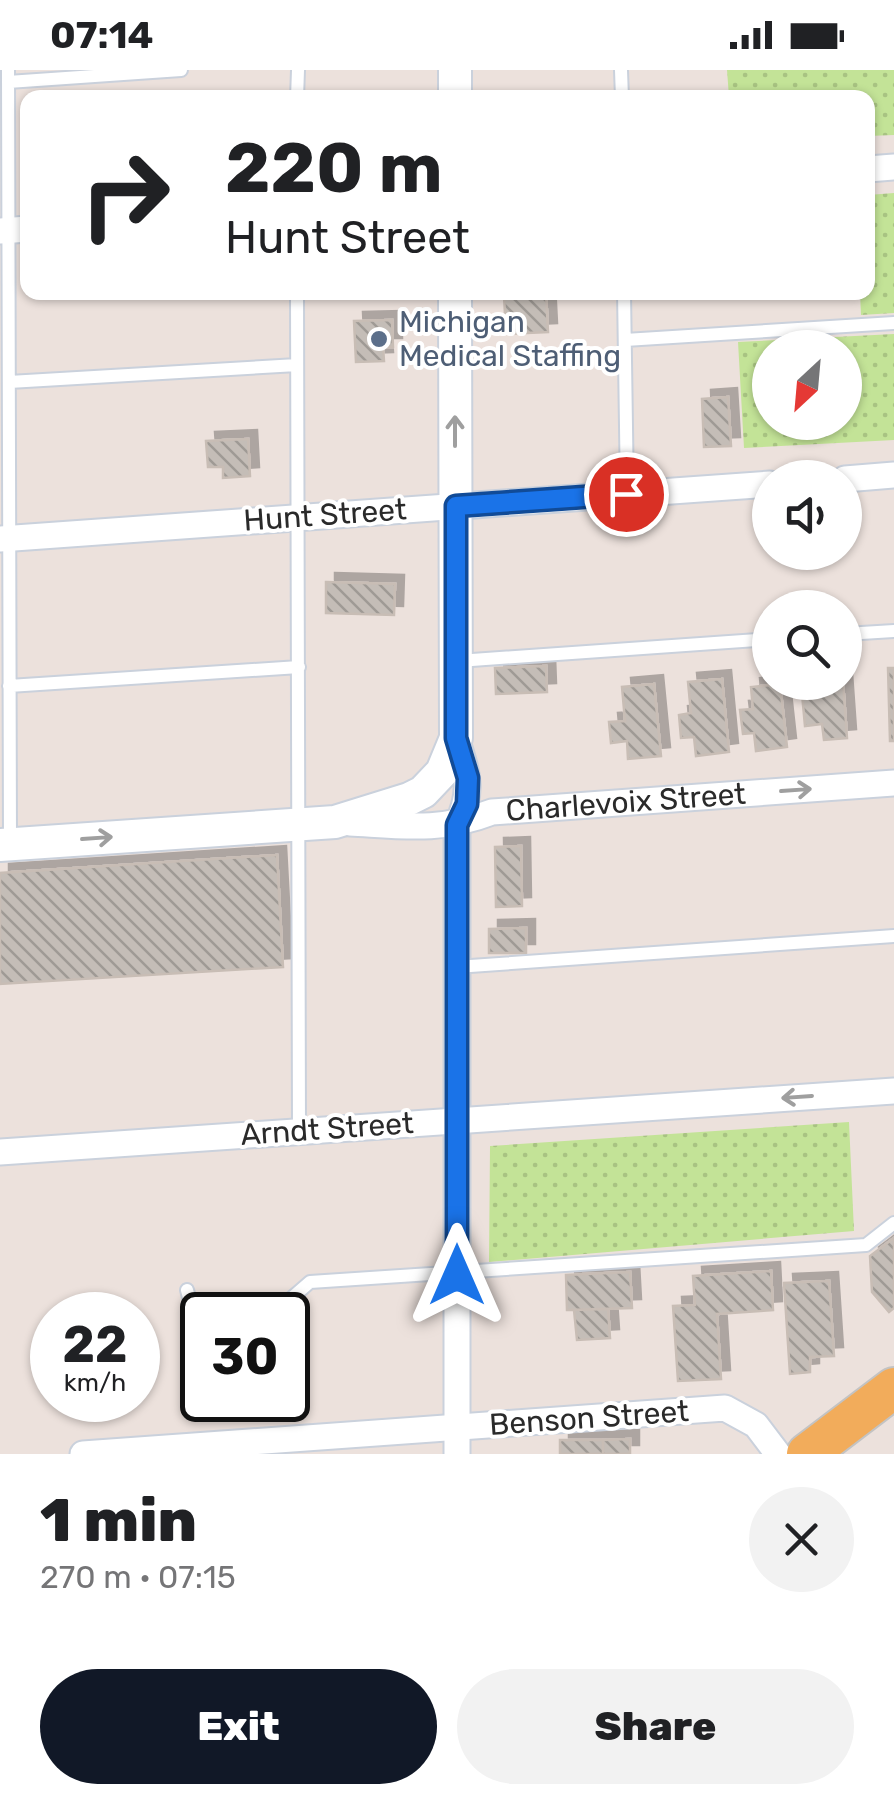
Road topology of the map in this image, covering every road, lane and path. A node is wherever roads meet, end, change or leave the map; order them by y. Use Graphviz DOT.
graph roads {
  1 [pos="181,70"];
  2 [pos="8,76"];
  3 [pos="12,230"];
  4 [pos="297,300"];
  5 [pos="455,300"];
  6 [pos="624,300"];
  7 [pos="894,322"];
  8 [pos="625,340"];
  9 [pos="297,366"];
  10 [pos="9,382"];
  11 [pos="894,475"];
  12 [pos="862,478"];
  13 [pos="752,485"];
  14 [pos="626,494"];
  15 [pos="456,506"];
  16 [pos="298,517"];
  17 [pos="4,538"];
  18 [pos="894,631"];
  19 [pos="862,633"];
  20 [pos="752,641"];
  21 [pos="456,661"];
  22 [pos="299,666"];
  23 [pos="9,686"];
  24 [pos="456,738"];
  25 [pos="894,783"];
  26 [pos="335,822"];
  27 [pos="298,825"];
  28 [pos="457,825"];
  29 [pos="5,844"];
  30 [pos="894,936"];
  31 [pos="456,966"];
  32 [pos="894,1090"];
  33 [pos="457,1120"];
  34 [pos="298,1131"];
  35 [pos="0,1152"];
  36 [pos="894,1223"];
  37 [pos="457,1275"];
  38 [pos="298,1292"];
  39 [pos="894,1388"];
  40 [pos="457,1428"];
  41 [pos="83,1454"];
  42 [pos="457,1454"];
  43 [pos="778,1454"];
  44 [pos="807,1454"];
  1 -- 2 [label="lane"];
  2 -- 3 [label="lane"];
  3 -- 10 [label="lane"];
  4 -- 9 [label="lane"];
  15 -- 5 [label="street, one-way"];
  6 -- 8 [label="lane"];
  7 -- 8 [label="lane"];
  8 -- 14 [label="lane"];
  9 -- 10 [label="lane"];
  9 -- 16 [label="lane"];
  10 -- 17 [label="lane"];
  11 -- 12 [label="street"];
  13 -- 14 [label="street, Hunt Street"];
  14 -- 15 [label="street, Hunt Street"];
  15 -- 16 [label="street, Hunt Street"];
  15 -- 21 [label="street"];
  16 -- 17 [label="street, Hunt Street"];
  16 -- 22 [label="lane"];
  17 -- 23 [label="lane"];
  18 -- 19 [label="lane"];
  20 -- 21 [label="lane"];
  21 -- 24 [label="street"];
  22 -- 23 [label="lane"];
  22 -- 27 [label="lane"];
  23 -- 29 [label="lane"];
  24 -- 26 [label="street"];
  24 -- 28 [label="street"];
  28 -- 25 [label="street, Charlevoix Street, one-way"];
  26 -- 27 [label="street, Charlevoix Street"];
  26 -- 28 [label="street, Charlevoix Street"];
  29 -- 27 [label="street, Charlevoix Street, one-way"];
  27 -- 34 [label="lane"];
  28 -- 31 [label="street"];
  30 -- 31 [label="lane"];
  31 -- 33 [label="street"];
  32 -- 33 [label="street, Arndt Street, one-way"];
  33 -- 34 [label="street, Arndt Street"];
  33 -- 37 [label="street"];
  34 -- 35 [label="street, Arndt Street"];
  36 -- 37 [label="lane"];
  37 -- 38 [label="lane"];
  37 -- 40 [label="street"];
  39 -- 44 [label="main road"];
  40 -- 41 [label="street, Benson Street"];
  40 -- 42 [label="street"];
  40 -- 43 [label="street, Benson Street"];
}
